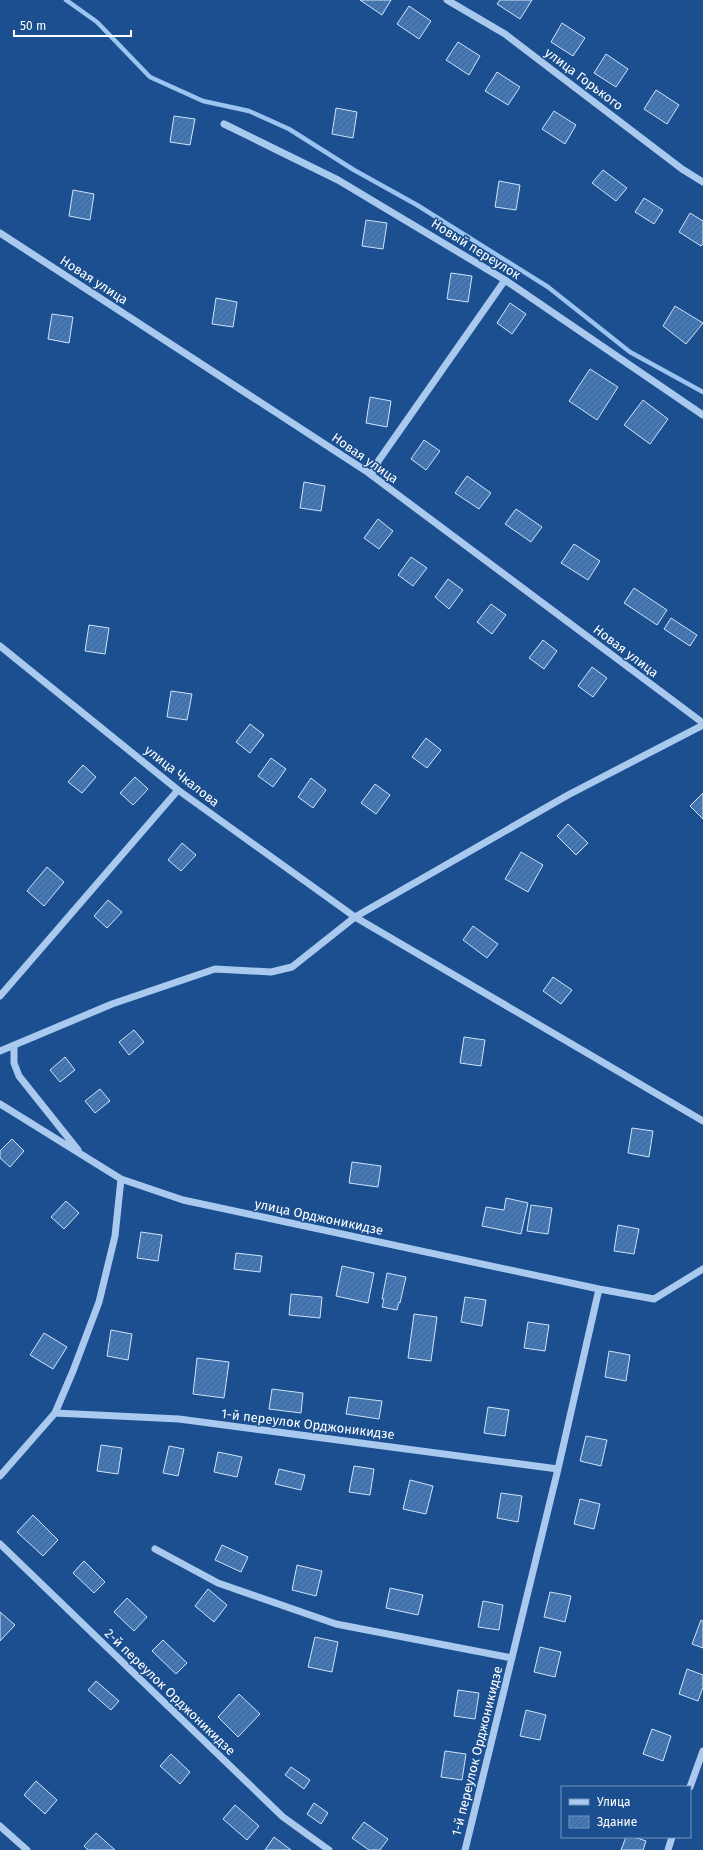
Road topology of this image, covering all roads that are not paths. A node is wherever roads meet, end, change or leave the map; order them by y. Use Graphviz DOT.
graph roads {
  1 [pos="447,0"];
  2 [pos="224,124"];
  3 [pos="703,182"];
  4 [pos="0,233"];
  5 [pos="505,280"];
  6 [pos="703,416"];
  7 [pos="371,475"];
  8 [pos="0,646"];
  9 [pos="703,724"];
  10 [pos="178,790"];
  11 [pos="355,917"];
  12 [pos="0,996"];
  13 [pos="14,1045"];
  14 [pos="0,1051"];
  15 [pos="0,1104"];
  16 [pos="703,1122"];
  17 [pos="82,1155"];
  18 [pos="121,1179"];
  19 [pos="703,1269"];
  20 [pos="599,1288"];
  21 [pos="55,1413"];
  22 [pos="558,1469"];
  23 [pos="0,1476"];
  24 [pos="0,1544"];
  25 [pos="155,1549"];
  26 [pos="512,1658"];
  27 [pos="703,1750"];
  28 [pos="690,1786"];
  29 [pos="0,1826"];
  30 [pos="672,1838"];
  31 [pos="27,1850"];
  32 [pos="329,1850"];
  33 [pos="465,1850"];
  34 [pos="668,1850"];
  1 -- 3 [label="street, улица Горького"];
  2 -- 5 [label="street, Новый переулок"];
  4 -- 7 [label="street, Новая улица"];
  5 -- 6 [label="street, Новый переулок"];
  5 -- 7 [label="street"];
  7 -- 9 [label="street, Новая улица"];
  8 -- 10 [label="street, улица Чкалова"];
  9 -- 11 [label="street"];
  10 -- 11 [label="street, улица Чкалова"];
  10 -- 12 [label="street"];
  11 -- 13 [label="street"];
  11 -- 16 [label="street, улица Чкалова"];
  13 -- 14 [label="street"];
  13 -- 17 [label="street"];
  15 -- 17 [label="street, улица Орджоникидзе"];
  17 -- 18 [label="street, улица Орджоникидзе"];
  18 -- 20 [label="street, улица Орджоникидзе"];
  18 -- 21 [label="street"];
  19 -- 20 [label="street, улица Орджоникидзе"];
  20 -- 22 [label="street, 1-й переулок Орджоникидзе"];
  21 -- 22 [label="street, 1-й переулок Орджоникидзе"];
  21 -- 23 [label="street"];
  22 -- 26 [label="street, 1-й переулок Орджоникидзе"];
  24 -- 32 [label="street, 2-й переулок Орджоникидзе"];
  25 -- 26 [label="street, 1-й переулок Орджоникидзе"];
  26 -- 33 [label="street, 1-й переулок Орджоникидзе"];
  27 -- 28 [label="street"];
  29 -- 31 [label="street"];
  30 -- 34 [label="street"];
}
